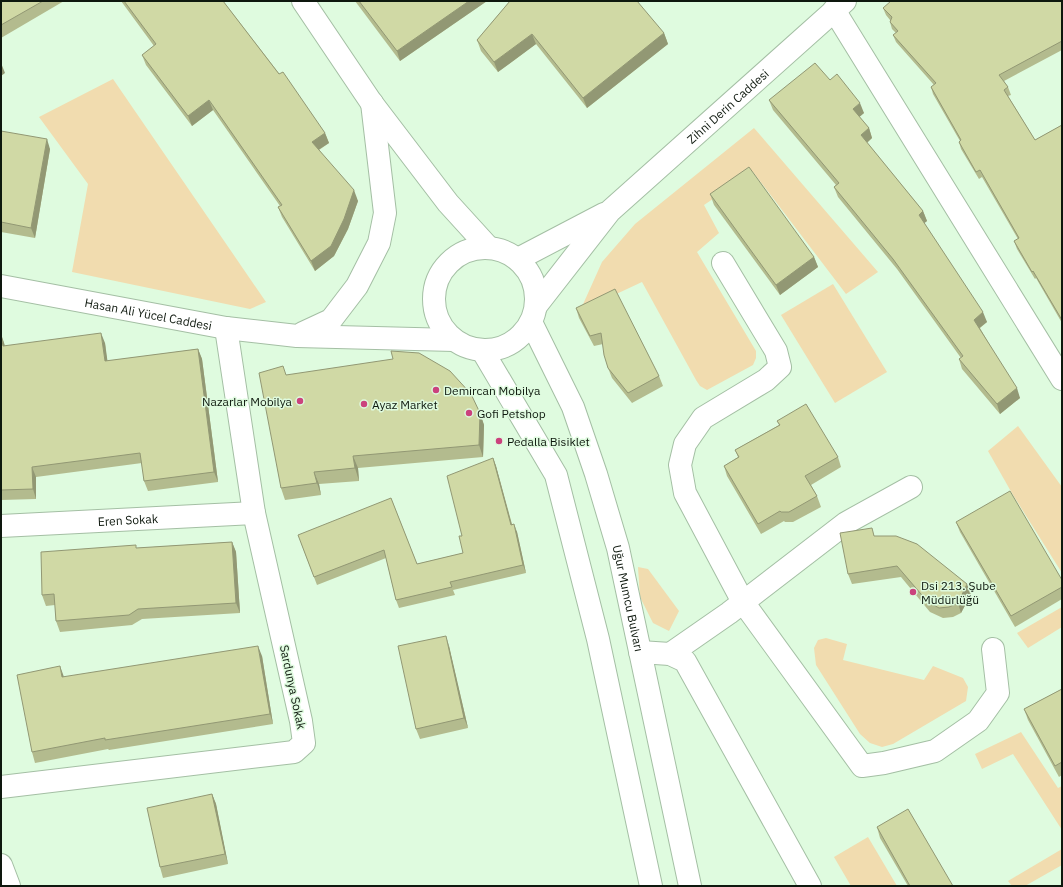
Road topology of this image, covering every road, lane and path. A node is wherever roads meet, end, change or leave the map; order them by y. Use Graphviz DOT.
graph roads {
  1 [pos="303,1"];
  2 [pos="840,5"];
  3 [pos="372,102"];
  4 [pos="610,211"];
  5 [pos="489,248"];
  6 [pos="518,259"];
  7 [pos="723,263"];
  8 [pos="1,286"];
  9 [pos="534,314"];
  10 [pos="226,328"];
  11 [pos="297,336"];
  12 [pos="454,340"];
  13 [pos="482,350"];
  14 [pos="1062,379"];
  15 [pos="911,487"];
  16 [pos="254,512"];
  17 [pos="1,526"];
  18 [pos="743,602"];
  19 [pos="993,649"];
  20 [pos="640,652"];
  21 [pos="670,654"];
  22 [pos="1,787"];
  23 [pos="1,865"];
  24 [pos="9,886"];
  25 [pos="652,886"];
  26 [pos="690,886"];
  27 [pos="810,886"];
  1 -- 3 [label="main road"];
  2 -- 4 [label="main road, Zihni Derin Caddesi"];
  2 -- 14 [label="main road"];
  3 -- 5 [label="main road"];
  3 -- 11 [label="main road"];
  4 -- 6 [label="main road"];
  4 -- 9 [label="main road"];
  5 -- 6 [label="main road"];
  5 -- 12 [label="main road"];
  6 -- 9 [label="main road"];
  7 -- 18 [label="main road"];
  8 -- 10 [label="main road, Hasan Ali Yücel Caddesi"];
  9 -- 13 [label="main road"];
  9 -- 20 [label="main road, Uğur Mumcu Bulvarı"];
  10 -- 11 [label="main road, Hasan Ali Yücel Caddesi"];
  10 -- 16 [label="main road, Sardunya Sokak"];
  11 -- 12 [label="main road, Hasan Ali Yücel Caddesi"];
  12 -- 13 [label="main road"];
  13 -- 25 [label="main road"];
  15 -- 18 [label="main road"];
  16 -- 17 [label="main road, Eren Sokak"];
  16 -- 22 [label="main road, Sardunya Sokak"];
  18 -- 19 [label="main road"];
  18 -- 21 [label="main road"];
  20 -- 21 [label="main road"];
  20 -- 26 [label="main road, Uğur Mumcu Bulvarı"];
  21 -- 27 [label="main road"];
  23 -- 24 [label="main road"];
}
